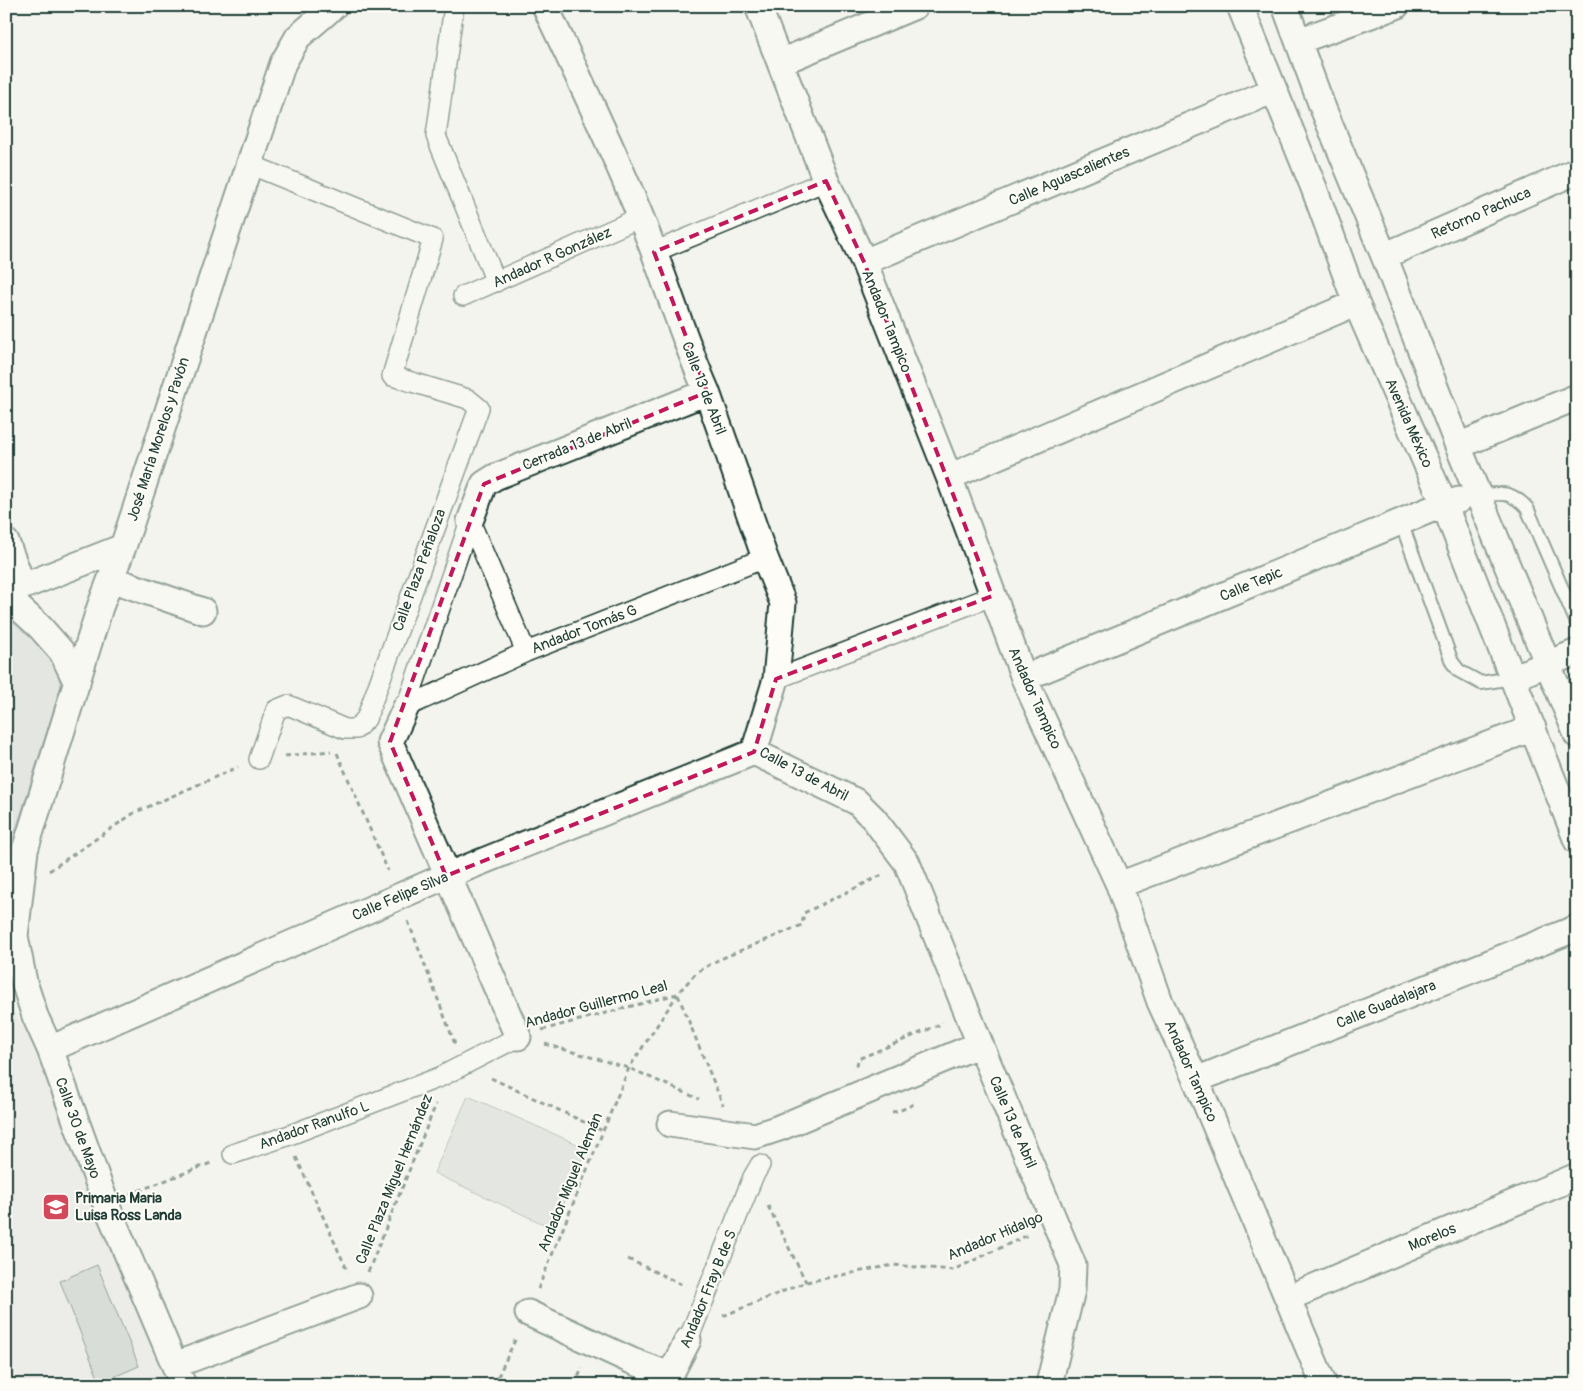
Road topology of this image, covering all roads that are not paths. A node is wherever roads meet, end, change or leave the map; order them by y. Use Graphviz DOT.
graph roads {
  1 [pos="334,6"];
  2 [pos="454,6"];
  3 [pos="544,6"];
  4 [pos="758,6"];
  5 [pos="914,6"];
  6 [pos="1240,6"];
  7 [pos="1285,6"];
  8 [pos="1396,6"];
  9 [pos="1298,41"];
  10 [pos="781,62"];
  11 [pos="1274,90"];
  12 [pos="249,164"];
  13 [pos="1577,171"];
  14 [pos="826,181"];
  15 [pos="641,217"];
  16 [pos="654,252"];
  17 [pos="1384,256"];
  18 [pos="864,262"];
  19 [pos="496,282"];
  20 [pos="463,296"];
  21 [pos="1356,303"];
  22 [pos="707,392"];
  23 [pos="1577,397"];
  24 [pos="1458,446"];
  25 [pos="949,477"];
  26 [pos="1478,496"];
  27 [pos="1444,504"];
  28 [pos="470,521"];
  29 [pos="1401,522"];
  30 [pos="6,542"];
  31 [pos="123,547"];
  32 [pos="765,558"];
  33 [pos="111,579"];
  34 [pos="15,590"];
  35 [pos="992,596"];
  36 [pos="6,604"];
  37 [pos="203,611"];
  38 [pos="1577,622"];
  39 [pos="526,652"];
  40 [pos="1577,652"];
  41 [pos="1548,664"];
  42 [pos="1024,678"];
  43 [pos="1512,678"];
  44 [pos="776,679"];
  45 [pos="77,683"];
  46 [pos="406,707"];
  47 [pos="1533,728"];
  48 [pos="1577,735"];
  49 [pos="754,752"];
  50 [pos="259,759"];
  51 [pos="1577,841"];
  52 [pos="446,876"];
  53 [pos="1119,885"];
  54 [pos="20,891"];
  55 [pos="1577,928"];
  56 [pos="6,961"];
  57 [pos="24,982"];
  58 [pos="518,1037"];
  59 [pos="980,1044"];
  60 [pos="50,1049"];
  61 [pos="1196,1080"];
  62 [pos="670,1124"];
  63 [pos="233,1154"];
  64 [pos="756,1171"];
  65 [pos="1577,1176"];
  66 [pos="359,1296"];
  67 [pos="1288,1298"];
  68 [pos="528,1312"];
  69 [pos="688,1340"];
  70 [pos="632,1361"];
  71 [pos="179,1375"];
  72 [pos="1048,1383"];
  73 [pos="642,1385"];
  74 [pos="1324,1385"];
  1 -- 12 [label="street, José María Morelos y Pavón"];
  2 -- 19 [label="street"];
  3 -- 15 [label="street, Calle 13 de Abril"];
  4 -- 10 [label="street, Andador Tampico"];
  5 -- 10 [label="street"];
  6 -- 11 [label="street, Avenida México"];
  7 -- 9 [label="street"];
  8 -- 9 [label="street"];
  9 -- 17 [label="street"];
  10 -- 14 [label="street, Andador Tampico"];
  11 -- 18 [label="street, Calle Aguascalientes"];
  11 -- 21 [label="street, Avenida México"];
  12 -- 31 [label="street, José María Morelos y Pavón"];
  12 -- 50 [label="street, Calle Plaza Peñaloza"];
  13 -- 17 [label="street, Retorno Pachuca"];
  14 -- 16 [label="street"];
  14 -- 18 [label="street, Andador Tampico"];
  15 -- 16 [label="street, Calle 13 de Abril"];
  15 -- 19 [label="street, Andador R González"];
  16 -- 22 [label="street, Calle 13 de Abril"];
  17 -- 24 [label="street"];
  18 -- 25 [label="street, Andador Tampico"];
  19 -- 20 [label="street, Andador R González"];
  21 -- 25 [label="street"];
  21 -- 27 [label="street, Avenida México"];
  22 -- 28 [label="street, Cerrada 13 de Abril"];
  22 -- 32 [label="street, Calle 13 de Abril"];
  23 -- 24 [label="street"];
  24 -- 26 [label="street"];
  25 -- 35 [label="street, Andador Tampico"];
  26 -- 27 [label="street, Calle Tepic"];
  26 -- 38 [label="lane"];
  26 -- 41 [label="street"];
  27 -- 29 [label="street, Calle Tepic"];
  27 -- 43 [label="street, Avenida México"];
  28 -- 39 [label="street"];
  28 -- 46 [label="street"];
  29 -- 42 [label="street, Calle Tepic"];
  29 -- 43 [label="lane"];
  30 -- 34 [label="street"];
  31 -- 33 [label="street, José María Morelos y Pavón"];
  31 -- 34 [label="street"];
  32 -- 39 [label="street, Andador Tomás G"];
  32 -- 44 [label="street, Calle 13 de Abril"];
  33 -- 37 [label="street"];
  33 -- 45 [label="street, José María Morelos y Pavón"];
  35 -- 42 [label="street, Andador Tampico"];
  35 -- 44 [label="street"];
  36 -- 45 [label="street"];
  39 -- 46 [label="street, Andador Tomás G"];
  40 -- 41 [label="street"];
  41 -- 43 [label="street"];
  41 -- 48 [label="street"];
  42 -- 53 [label="street, Andador Tampico"];
  43 -- 47 [label="street, Avenida México"];
  44 -- 49 [label="street, Calle 13 de Abril"];
  45 -- 54 [label="street, José María Morelos y Pavón"];
  46 -- 52 [label="street"];
  47 -- 51 [label="street, Avenida México"];
  47 -- 53 [label="street"];
  49 -- 52 [label="street, Calle Felipe Silva"];
  49 -- 59 [label="street, Calle 13 de Abril"];
  52 -- 58 [label="street"];
  52 -- 60 [label="street, Calle Felipe Silva"];
  53 -- 61 [label="street, Andador Tampico"];
  54 -- 57 [label="street, Calle 30 de Mayo"];
  55 -- 61 [label="street, Calle Guadalajara"];
  56 -- 57 [label="street"];
  57 -- 60 [label="street, Calle 30 de Mayo"];
  58 -- 63 [label="street, Andador Ranulfo L"];
  59 -- 62 [label="street"];
  59 -- 72 [label="street, Calle 13 de Abril"];
  60 -- 71 [label="street, Calle 30 de Mayo"];
  61 -- 67 [label="street, Andador Tampico"];
  64 -- 69 [label="street, Andador Fray B de S"];
  65 -- 67 [label="street, Morelos"];
  66 -- 71 [label="street"];
  67 -- 74 [label="street, Andador Tampico"];
  68 -- 70 [label="street"];
  69 -- 70 [label="street, Andador Fray B de S"];
  70 -- 73 [label="street"];
}
